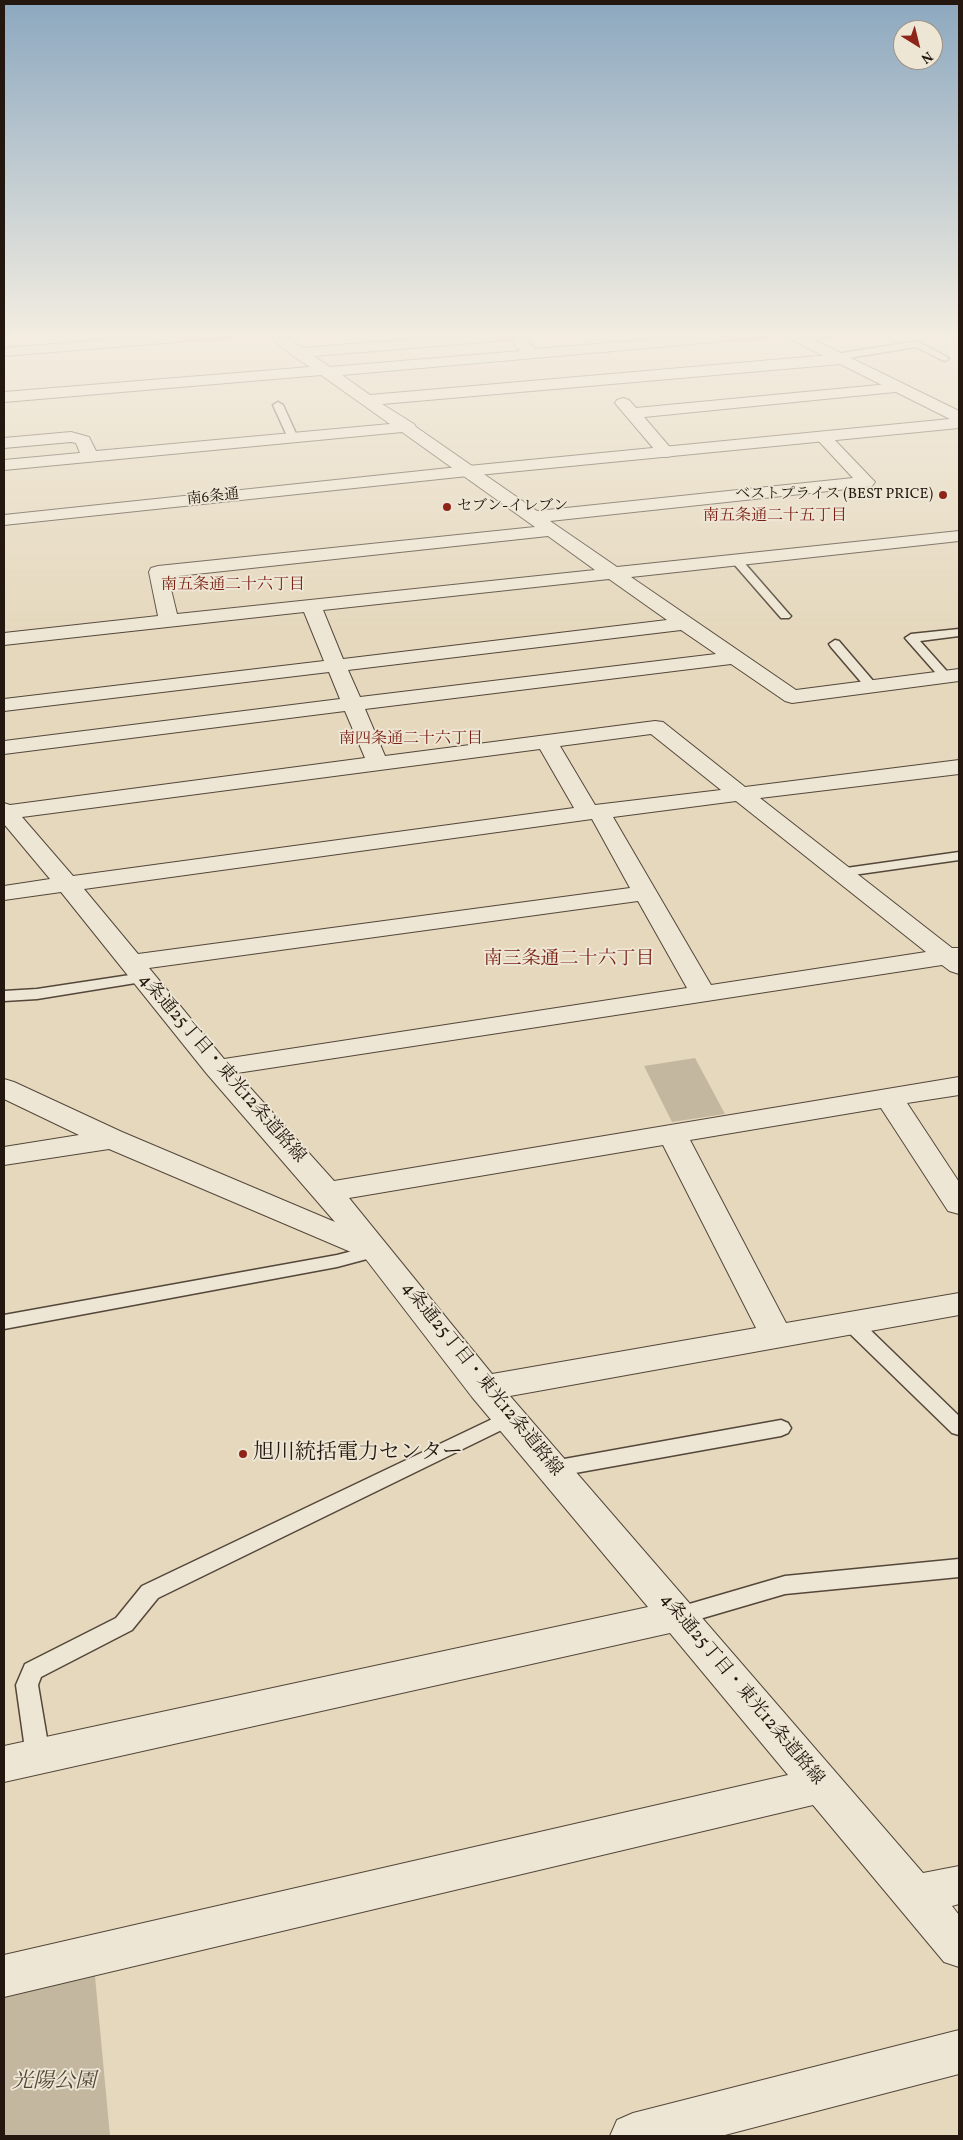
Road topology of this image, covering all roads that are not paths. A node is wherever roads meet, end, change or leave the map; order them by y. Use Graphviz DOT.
graph roads {
  1 [pos="291,434"];
  2 [pos="336,434"];
  3 [pos="417,434"];
  4 [pos="650,434"];
  5 [pos="851,434"];
  6 [pos="823,437"];
  7 [pos="293,438"];
  8 [pos="4,443"];
  9 [pos="666,452"];
  10 [pos="90,457"];
  11 [pos="4,465"];
  12 [pos="468,471"];
  13 [pos="535,517"];
  14 [pos="4,520"];
  15 [pos="553,530"];
  16 [pos="959,536"];
  17 [pos="737,560"];
  18 [pos="615,574"];
  19 [pos="311,606"];
  20 [pos="785,616"];
  21 [pos="169,622"];
  22 [pos="685,624"];
  23 [pos="959,633"];
  24 [pos="4,639"];
  25 [pos="835,644"];
  26 [pos="734,658"];
  27 [pos="335,666"];
  28 [pos="952,676"];
  29 [pos="871,686"];
  30 [pos="351,704"];
  31 [pos="4,705"];
  32 [pos="547,742"];
  33 [pos="4,748"];
  34 [pos="378,764"];
  35 [pos="959,767"];
  36 [pos="740,796"];
  37 [pos="5,811"];
  38 [pos="593,813"];
  39 [pos="959,856"];
  40 [pos="839,873"];
  41 [pos="67,884"];
  42 [pos="4,893"];
  43 [pos="644,893"];
  44 [pos="955,959"];
  45 [pos="137,970"];
  46 [pos="703,994"];
  47 [pos="4,996"];
  48 [pos="217,1068"];
  49 [pos="959,1086"];
  50 [pos="4,1088"];
  51 [pos="889,1098"];
  52 [pos="673,1136"];
  53 [pos="112,1139"];
  54 [pos="4,1156"];
  55 [pos="327,1192"];
  56 [pos="959,1204"];
  57 [pos="376,1251"];
  58 [pos="959,1304"];
  59 [pos="4,1322"];
  60 [pos="851,1323"];
  61 [pos="777,1337"];
  62 [pos="484,1388"];
  63 [pos="509,1418"];
  64 [pos="781,1428"];
  65 [pos="959,1428"];
  66 [pos="553,1469"];
  67 [pos="959,1568"];
  68 [pos="678,1616"];
  69 [pos="21,1760"];
  70 [pos="822,1785"];
  71 [pos="959,1885"];
  72 [pos="915,1895"];
  73 [pos="959,1948"];
  74 [pos="4,1976"];
  75 [pos="959,2052"];
  76 [pos="633,2136"];
  1 -- 7 [label="lane"];
  2 -- 7 [label="street"];
  3 -- 12 [label="street"];
  4 -- 9 [label="street"];
  5 -- 6 [label="street, 南6条通"];
  6 -- 9 [label="street, 南6条通"];
  6 -- 13 [label="street"];
  7 -- 10 [label="street"];
  8 -- 10 [label="street"];
  9 -- 12 [label="street, 南6条通"];
  10 -- 11 [label="street"];
  12 -- 13 [label="street"];
  12 -- 14 [label="street, 南6条通"];
  13 -- 15 [label="street"];
  15 -- 18 [label="street"];
  15 -- 21 [label="street"];
  16 -- 17 [label="street"];
  17 -- 18 [label="street"];
  17 -- 20 [label="lane"];
  18 -- 19 [label="street"];
  18 -- 22 [label="street"];
  19 -- 21 [label="street"];
  19 -- 27 [label="street"];
  21 -- 24 [label="street"];
  22 -- 26 [label="street"];
  22 -- 27 [label="street"];
  23 -- 28 [label="lane"];
  25 -- 29 [label="lane"];
  26 -- 29 [label="street"];
  26 -- 30 [label="street"];
  27 -- 30 [label="street"];
  27 -- 31 [label="street"];
  28 -- 29 [label="street"];
  30 -- 33 [label="street"];
  30 -- 34 [label="street"];
  32 -- 34 [label="street"];
  32 -- 36 [label="street"];
  32 -- 38 [label="street"];
  34 -- 37 [label="street"];
  35 -- 36 [label="street"];
  36 -- 38 [label="street"];
  36 -- 40 [label="street"];
  37 -- 41 [label="street, 4条通25丁目・東光12条道路線"];
  38 -- 41 [label="street"];
  38 -- 43 [label="street"];
  39 -- 40 [label="lane"];
  40 -- 44 [label="street"];
  41 -- 42 [label="street"];
  41 -- 45 [label="street, 4条通25丁目・東光12条道路線"];
  43 -- 45 [label="street"];
  43 -- 46 [label="street"];
  44 -- 46 [label="street"];
  45 -- 47 [label="lane"];
  45 -- 48 [label="street, 4条通25丁目・東光12条道路線"];
  46 -- 48 [label="street"];
  48 -- 55 [label="street, 4条通25丁目・東光12条道路線"];
  49 -- 51 [label="street"];
  50 -- 53 [label="street"];
  51 -- 52 [label="street"];
  51 -- 56 [label="street"];
  52 -- 55 [label="street"];
  52 -- 61 [label="street"];
  53 -- 54 [label="street"];
  53 -- 57 [label="street"];
  55 -- 57 [label="street, 4条通25丁目・東光12条道路線"];
  57 -- 59 [label="lane"];
  57 -- 62 [label="street, 4条通25丁目・東光12条道路線"];
  58 -- 60 [label="street"];
  60 -- 61 [label="street"];
  60 -- 65 [label="lane"];
  61 -- 62 [label="street"];
  62 -- 63 [label="street, 4条通25丁目・東光12条道路線"];
  63 -- 66 [label="street, 4条通25丁目・東光12条道路線"];
  63 -- 69 [label="lane"];
  64 -- 66 [label="lane"];
  66 -- 68 [label="street, 4条通25丁目・東光12条道路線"];
  67 -- 68 [label="lane"];
  68 -- 69 [label="street"];
  68 -- 70 [label="street, 4条通25丁目・東光12条道路線"];
  70 -- 72 [label="street, 4条通25丁目・東光12条道路線"];
  70 -- 74 [label="street"];
  71 -- 72 [label="street"];
  72 -- 73 [label="street, 4条通25丁目・東光12条道路線"];
  75 -- 76 [label="street"];
}
